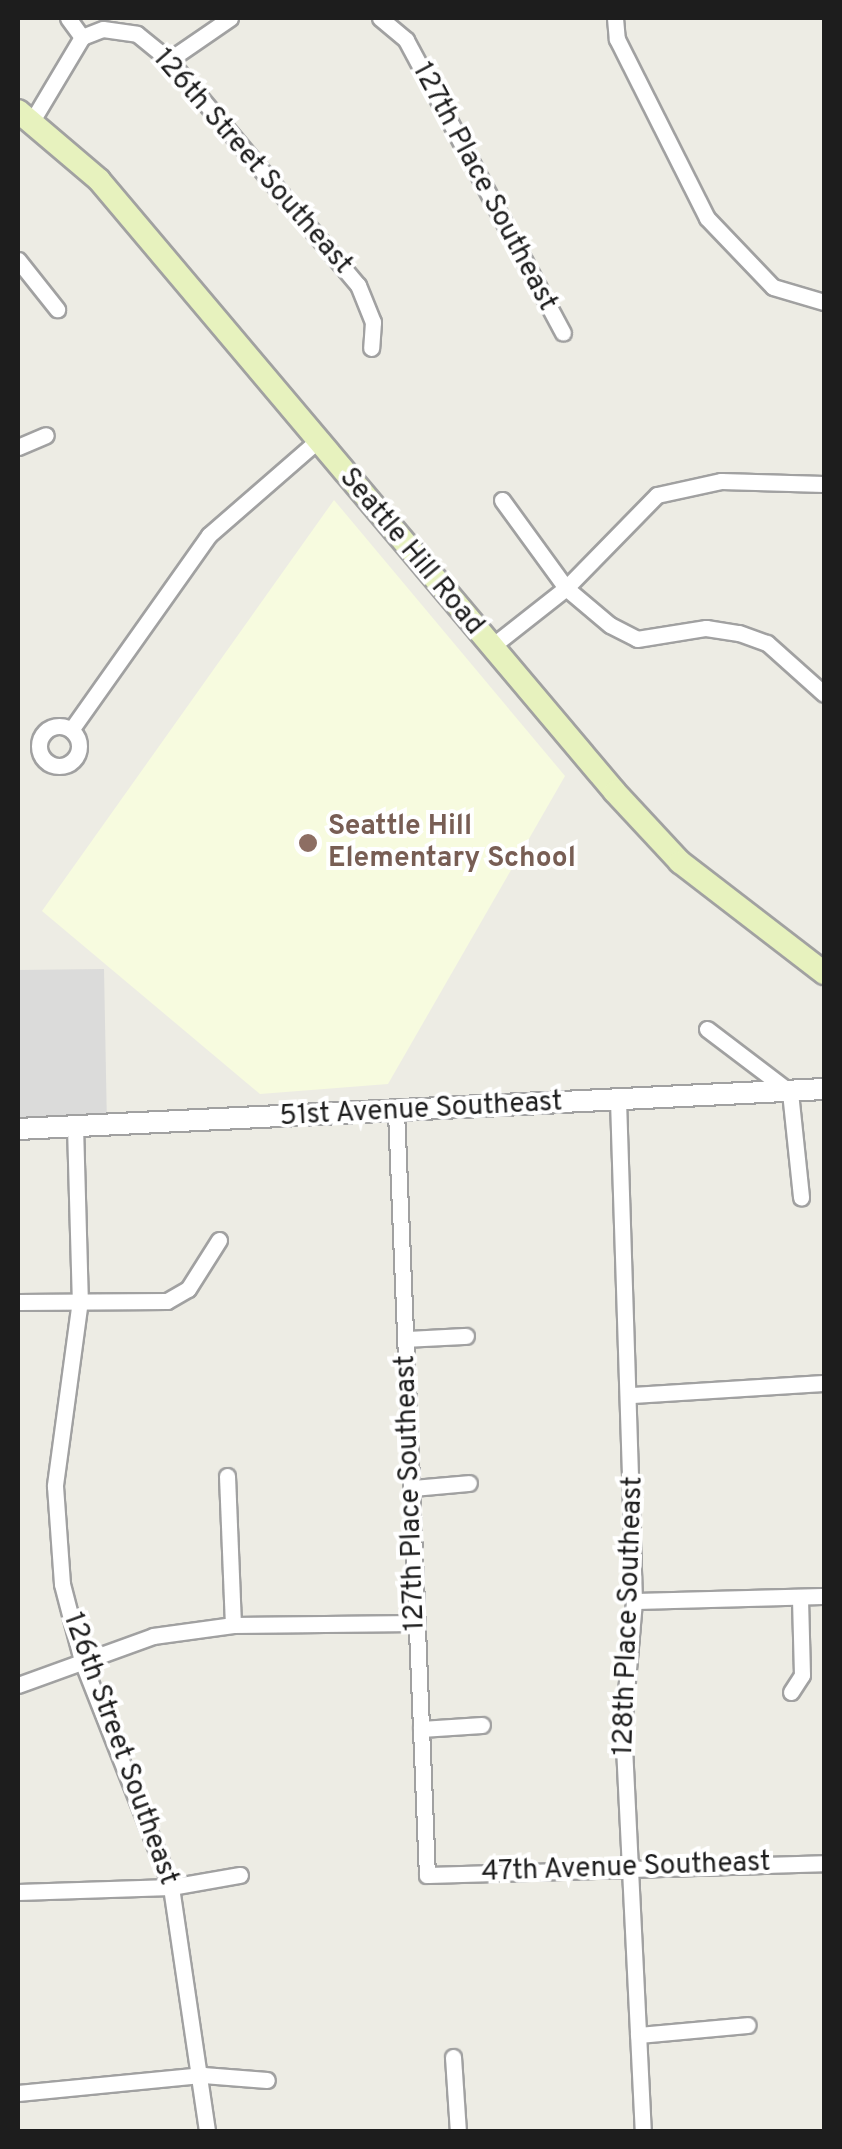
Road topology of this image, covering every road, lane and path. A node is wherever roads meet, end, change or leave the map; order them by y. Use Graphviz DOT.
graph roads {
  1 [pos="68,18"];
  2 [pos="230,18"];
  3 [pos="380,18"];
  4 [pos="615,18"];
  5 [pos="82,37"];
  6 [pos="170,60"];
  7 [pos="25,116"];
  8 [pos="20,268"];
  9 [pos="824,302"];
  10 [pos="58,309"];
  11 [pos="563,333"];
  12 [pos="371,348"];
  13 [pos="46,435"];
  14 [pos="317,442"];
  15 [pos="18,446"];
  16 [pos="824,484"];
  17 [pos="502,500"];
  18 [pos="566,588"];
  19 [pos="491,647"];
  20 [pos="824,694"];
  21 [pos="71,730"];
  22 [pos="824,974"];
  23 [pos="707,1029"];
  24 [pos="824,1089"];
  25 [pos="790,1092"];
  26 [pos="618,1100"];
  27 [pos="396,1111"];
  28 [pos="75,1126"];
  29 [pos="18,1129"];
  30 [pos="801,1197"];
  31 [pos="219,1240"];
  32 [pos="80,1300"];
  33 [pos="18,1302"];
  34 [pos="466,1336"];
  35 [pos="406,1340"];
  36 [pos="824,1383"];
  37 [pos="632,1394"];
  38 [pos="227,1476"];
  39 [pos="469,1484"];
  40 [pos="412,1488"];
  41 [pos="824,1596"];
  42 [pos="800,1598"];
  43 [pos="634,1600"];
  44 [pos="416,1623"];
  45 [pos="233,1625"];
  46 [pos="82,1661"];
  47 [pos="18,1685"];
  48 [pos="791,1692"];
  49 [pos="482,1725"];
  50 [pos="422,1728"];
  51 [pos="824,1863"];
  52 [pos="627,1868"];
  53 [pos="240,1875"];
  54 [pos="428,1875"];
  55 [pos="172,1887"];
  56 [pos="18,1892"];
  57 [pos="748,2025"];
  58 [pos="638,2035"];
  59 [pos="453,2057"];
  60 [pos="203,2075"];
  61 [pos="267,2080"];
  62 [pos="18,2092"];
  63 [pos="207,2132"];
  64 [pos="458,2132"];
  65 [pos="644,2132"];
  1 -- 5 [label="street"];
  2 -- 6 [label="street"];
  3 -- 11 [label="street, 127th Place Southeast"];
  4 -- 9 [label="street"];
  5 -- 6 [label="street, 126th Street Southeast"];
  5 -- 7 [label="street"];
  6 -- 12 [label="street, 126th Street Southeast"];
  7 -- 14 [label="main road, Seattle Hill Road"];
  8 -- 10 [label="street"];
  13 -- 15 [label="street"];
  14 -- 19 [label="main road, Seattle Hill Road"];
  14 -- 21 [label="street"];
  16 -- 18 [label="street"];
  17 -- 18 [label="street"];
  18 -- 19 [label="street"];
  18 -- 20 [label="street"];
  19 -- 22 [label="main road, Seattle Hill Road"];
  23 -- 25 [label="street"];
  24 -- 25 [label="street, 51st Avenue Southeast"];
  25 -- 26 [label="street, 51st Avenue Southeast"];
  25 -- 30 [label="street"];
  26 -- 27 [label="street, 51st Avenue Southeast"];
  26 -- 37 [label="street, 128th Place Southeast"];
  27 -- 28 [label="street, 51st Avenue Southeast"];
  27 -- 35 [label="street, 127th Place Southeast"];
  28 -- 29 [label="street, 51st Avenue Southeast"];
  28 -- 32 [label="street, 126th Street Southeast"];
  31 -- 32 [label="street"];
  32 -- 33 [label="street"];
  32 -- 46 [label="street, 126th Street Southeast"];
  34 -- 35 [label="street"];
  35 -- 40 [label="street, 127th Place Southeast"];
  36 -- 37 [label="street"];
  37 -- 43 [label="street, 128th Place Southeast"];
  38 -- 45 [label="street"];
  39 -- 40 [label="street"];
  40 -- 44 [label="street, 127th Place Southeast"];
  41 -- 42 [label="street"];
  42 -- 43 [label="street"];
  42 -- 48 [label="street"];
  43 -- 52 [label="street, 128th Place Southeast"];
  44 -- 45 [label="street"];
  44 -- 50 [label="street, 127th Place Southeast"];
  45 -- 46 [label="street"];
  46 -- 47 [label="street"];
  46 -- 55 [label="street, 126th Street Southeast"];
  49 -- 50 [label="street"];
  50 -- 54 [label="street, 127th Place Southeast"];
  51 -- 52 [label="street, 47th Avenue Southeast"];
  52 -- 54 [label="street, 47th Avenue Southeast"];
  52 -- 58 [label="street, 128th Place Southeast"];
  53 -- 55 [label="street"];
  55 -- 56 [label="street"];
  55 -- 60 [label="street, 126th Street Southeast"];
  57 -- 58 [label="street"];
  58 -- 65 [label="street, 128th Place Southeast"];
  59 -- 64 [label="street"];
  60 -- 61 [label="street"];
  60 -- 62 [label="street"];
  60 -- 63 [label="street, 126th Street Southeast"];
}
